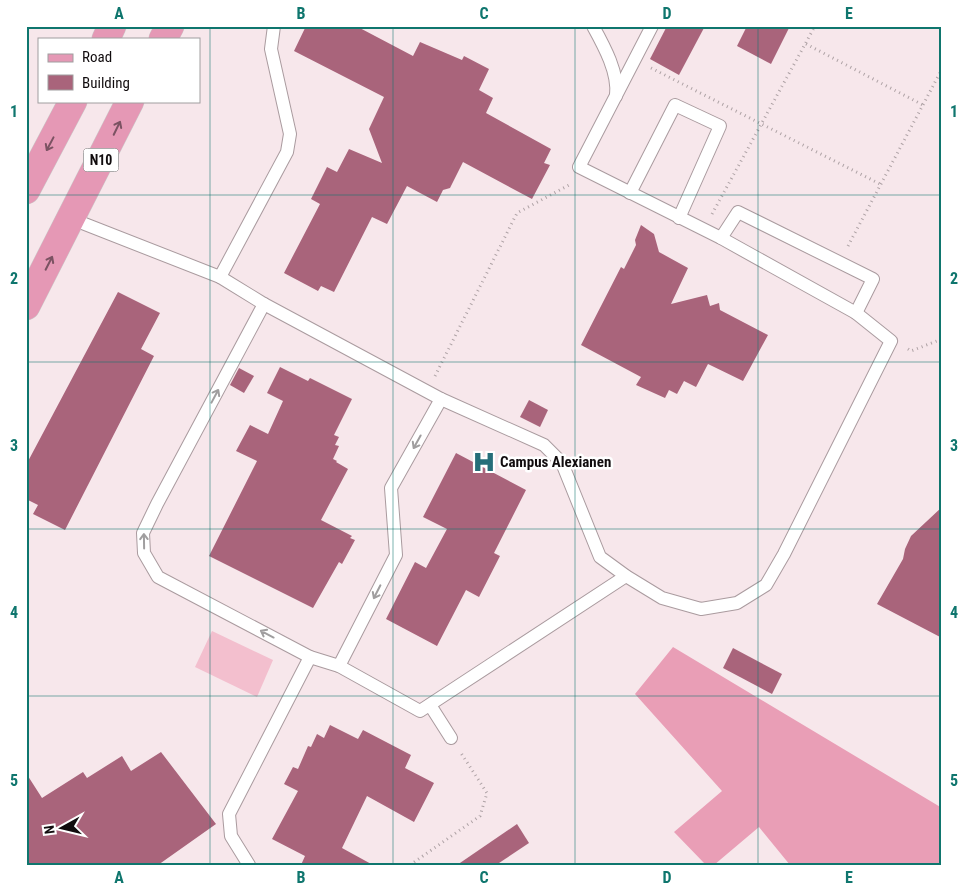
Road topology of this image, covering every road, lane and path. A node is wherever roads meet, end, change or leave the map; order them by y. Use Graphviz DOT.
graph roads {
  1 [pos="112,26"];
  2 [pos="170,26"];
  3 [pos="274,26"];
  4 [pos="593,26"];
  5 [pos="652,26"];
  6 [pos="815,26"];
  7 [pos="106,38"];
  8 [pos="164,38"];
  9 [pos="806,44"];
  10 [pos="635,60"];
  11 [pos="942,69"];
  12 [pos="616,96"];
  13 [pos="72,102"];
  14 [pos="130,102"];
  15 [pos="922,105"];
  16 [pos="762,124"];
  17 [pos="592,173"];
  18 [pos="880,184"];
  19 [pos="26,190"];
  20 [pos="630,193"];
  21 [pos="679,218"];
  22 [pos="72,219"];
  23 [pos="704,230"];
  24 [pos="722,238"];
  25 [pos="839,262"];
  26 [pos="220,277"];
  27 [pos="264,304"];
  28 [pos="26,306"];
  29 [pos="856,313"];
  30 [pos="942,339"];
  31 [pos="891,341"];
  32 [pos="427,392"];
  33 [pos="441,399"];
  34 [pos="626,576"];
  35 [pos="310,656"];
  36 [pos="339,666"];
  37 [pos="430,705"];
  38 [pos="451,738"];
  39 [pos="249,865"];
  40 [pos="410,865"];
  1 -- 7 [label="main road"];
  2 -- 8 [label="main road"];
  3 -- 26 [label="lane"];
  4 -- 12 [label="lane"];
  5 -- 10 [label="lane"];
  6 -- 9 [label="path"];
  9 -- 15 [label="path"];
  9 -- 16 [label="path"];
  10 -- 12 [label="lane"];
  10 -- 16 [label="path"];
  11 -- 15 [label="path"];
  12 -- 17 [label="lane"];
  13 -- 19 [label="main road, one-way"];
  22 -- 14 [label="main road, N10, one-way"];
  15 -- 18 [label="path"];
  16 -- 18 [label="path"];
  16 -- 23 [label="path"];
  17 -- 20 [label="lane"];
  17 -- 32 [label="path"];
  18 -- 25 [label="path"];
  20 -- 21 [label="lane"];
  20 -- 21 [label="lane"];
  21 -- 23 [label="lane"];
  22 -- 26 [label="lane"];
  28 -- 22 [label="main road, N10, one-way"];
  23 -- 24 [label="lane"];
  24 -- 25 [label="lane"];
  24 -- 29 [label="lane"];
  25 -- 29 [label="lane"];
  26 -- 27 [label="lane"];
  27 -- 32 [label="lane"];
  35 -- 27 [label="lane, one-way"];
  29 -- 31 [label="lane"];
  30 -- 31 [label="path"];
  31 -- 34 [label="lane"];
  32 -- 33 [label="lane"];
  33 -- 34 [label="lane"];
  33 -- 36 [label="lane, one-way"];
  34 -- 37 [label="lane"];
  35 -- 36 [label="lane"];
  35 -- 39 [label="lane"];
  36 -- 37 [label="lane"];
  37 -- 38 [label="lane"];
  38 -- 40 [label="path"];
}
